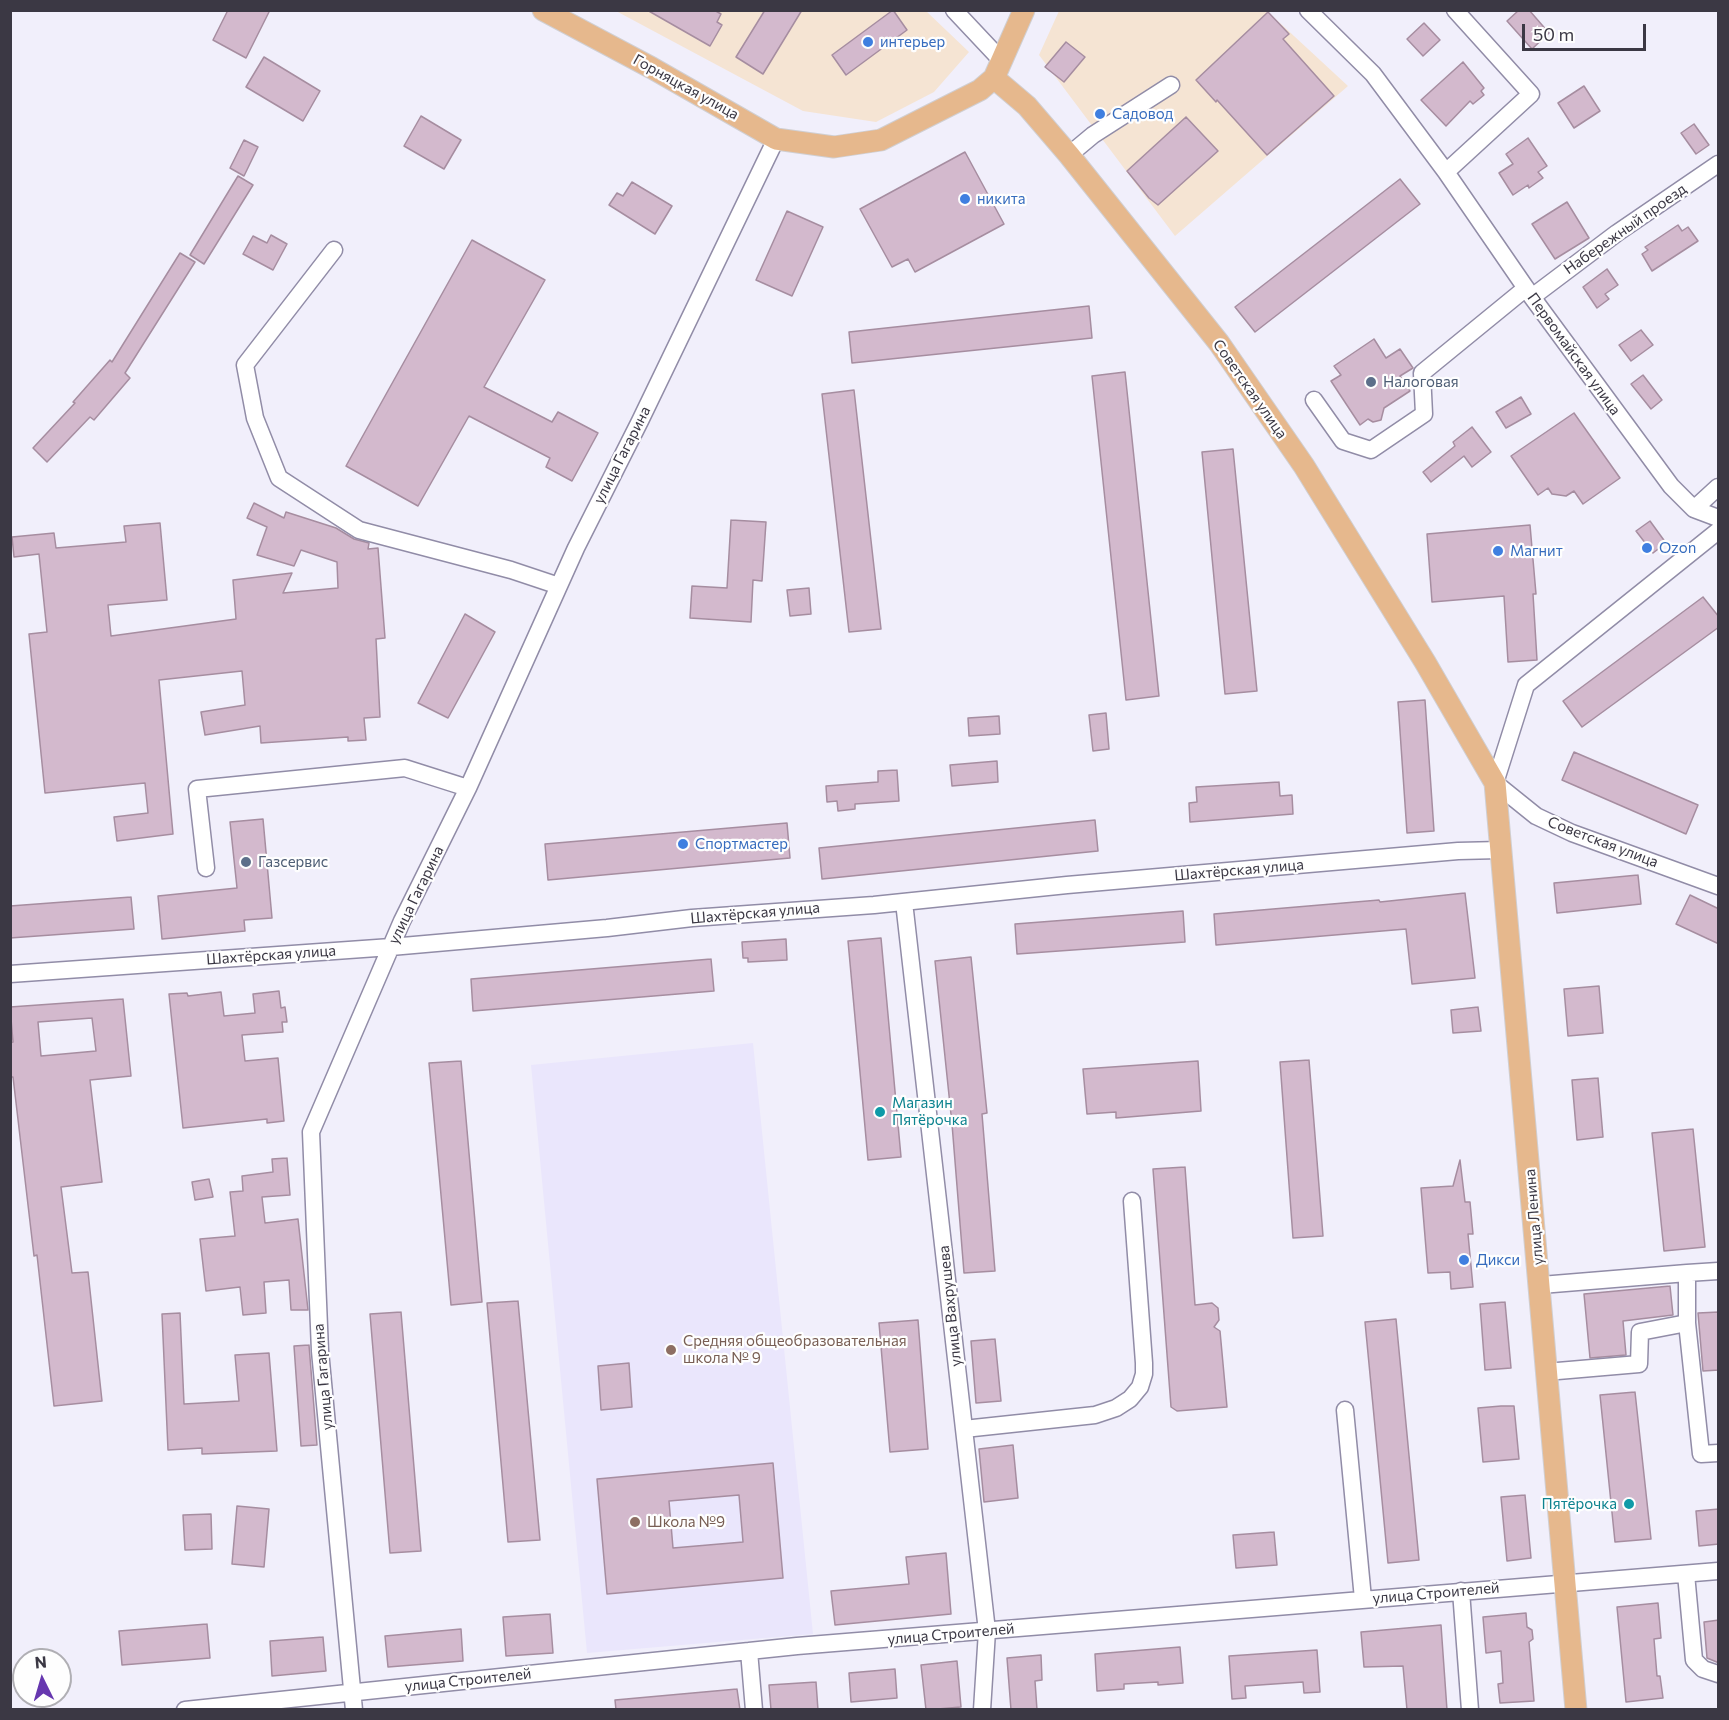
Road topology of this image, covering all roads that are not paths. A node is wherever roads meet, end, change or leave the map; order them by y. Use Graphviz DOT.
graph roads {
  1 [pos="543,10"];
  2 [pos="954,10"];
  3 [pos="1024,10"];
  4 [pos="1308,10"];
  5 [pos="1455,10"];
  6 [pos="998,69"];
  7 [pos="1171,85"];
  8 [pos="777,139"];
  9 [pos="1069,155"];
  10 [pos="1719,164"];
  11 [pos="1446,172"];
  12 [pos="334,250"];
  13 [pos="1529,292"];
  14 [pos="1314,400"];
  15 [pos="1719,487"];
  16 [pos="1694,509"];
  17 [pos="1719,518"];
  18 [pos="1719,531"];
  19 [pos="559,586"];
  20 [pos="1466,731"];
  21 [pos="1496,783"];
  22 [pos="468,788"];
  23 [pos="1500,849"];
  24 [pos="206,868"];
  25 [pos="1719,886"];
  26 [pos="904,902"];
  27 [pos="391,947"];
  28 [pos="10,974"];
  29 [pos="1132,1201"];
  30 [pos="1719,1271"];
  31 [pos="1687,1273"];
  32 [pos="1540,1285"];
  33 [pos="1687,1323"];
  34 [pos="1546,1372"];
  35 [pos="1344,1410"];
  36 [pos="964,1429"];
  37 [pos="1719,1453"];
  38 [pos="1719,1571"];
  39 [pos="1686,1574"];
  40 [pos="1566,1582"];
  41 [pos="1461,1591"];
  42 [pos="1363,1599"];
  43 [pos="987,1631"];
  44 [pos="749,1651"];
  45 [pos="1719,1674"];
  46 [pos="354,1692"];
  47 [pos="185,1710"];
  48 [pos="354,1710"];
  49 [pos="754,1710"];
  50 [pos="982,1710"];
  51 [pos="1470,1710"];
  52 [pos="1576,1710"];
  1 -- 8 [label="main road, Горняцкая улица"];
  2 -- 6 [label="street, Советская улица"];
  3 -- 6 [label="main road"];
  4 -- 11 [label="street, Первомайская улица"];
  5 -- 11 [label="street"];
  6 -- 8 [label="main road, Горняцкая улица"];
  6 -- 9 [label="main road, Советская улица"];
  7 -- 9 [label="street"];
  8 -- 19 [label="street, улица Гагарина"];
  9 -- 20 [label="main road, Советская улица"];
  10 -- 13 [label="street, Набережный проезд"];
  11 -- 13 [label="street, Первомайская улица"];
  12 -- 19 [label="street"];
  13 -- 14 [label="street, Набережный проезд"];
  13 -- 16 [label="street, Первомайская улица"];
  15 -- 16 [label="street"];
  16 -- 17 [label="street, Первомайская улица"];
  18 -- 21 [label="street"];
  19 -- 22 [label="street, улица Гагарина"];
  20 -- 21 [label="main road, улица Ленина"];
  21 -- 23 [label="main road, улица Ленина"];
  21 -- 25 [label="street, Советская улица"];
  22 -- 24 [label="street"];
  22 -- 27 [label="street, улица Гагарина"];
  23 -- 26 [label="street, Шахтёрская улица"];
  23 -- 32 [label="main road, улица Ленина"];
  26 -- 27 [label="street, Шахтёрская улица"];
  26 -- 36 [label="street, улица Вахрушева"];
  27 -- 28 [label="street, Шахтёрская улица"];
  27 -- 46 [label="street, улица Гагарина"];
  29 -- 36 [label="street"];
  30 -- 31 [label="street"];
  31 -- 32 [label="street"];
  31 -- 33 [label="street"];
  32 -- 34 [label="main road, улица Ленина"];
  33 -- 34 [label="street"];
  33 -- 37 [label="street"];
  34 -- 40 [label="main road, улица Ленина"];
  35 -- 42 [label="street"];
  36 -- 43 [label="street, улица Вахрушева"];
  38 -- 39 [label="street, улица Строителей"];
  39 -- 40 [label="street, улица Строителей"];
  39 -- 45 [label="street"];
  40 -- 41 [label="street, улица Строителей"];
  40 -- 52 [label="main road, улица Ленина"];
  41 -- 42 [label="street, улица Строителей"];
  41 -- 51 [label="street"];
  42 -- 43 [label="street, улица Строителей"];
  43 -- 44 [label="street, улица Строителей"];
  43 -- 50 [label="street, улица Вахрушева"];
  44 -- 46 [label="street, улица Строителей"];
  44 -- 49 [label="street"];
  46 -- 47 [label="street, улица Строителей"];
  46 -- 48 [label="street, улица Гагарина"];
}
